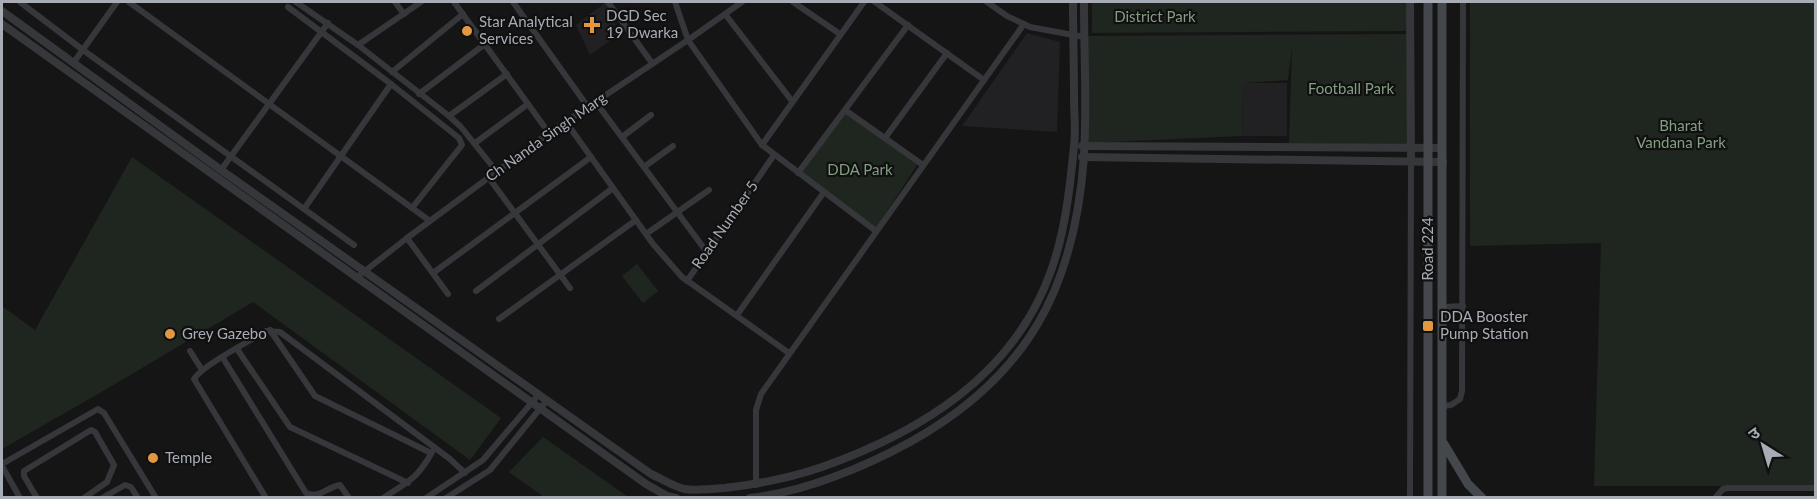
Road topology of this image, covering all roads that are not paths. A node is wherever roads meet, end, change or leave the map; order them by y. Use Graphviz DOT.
graph roads {
  1 [pos="20,2"];
  2 [pos="117,2"];
  3 [pos="129,2"];
  4 [pos="296,2"];
  5 [pos="395,2"];
  6 [pos="421,2"];
  7 [pos="454,2"];
  8 [pos="513,2"];
  9 [pos="608,2"];
  10 [pos="675,2"];
  11 [pos="741,2"];
  12 [pos="794,2"];
  13 [pos="864,2"];
  14 [pos="875,2"];
  15 [pos="987,2"];
  16 [pos="1073,2"];
  17 [pos="1084,2"];
  18 [pos="1410,2"];
  19 [pos="1428,2"];
  20 [pos="1442,2"];
  21 [pos="1463,2"];
  22 [pos="288,7"];
  23 [pos="2,11"];
  24 [pos="404,14"];
  25 [pos="463,14"];
  26 [pos="725,14"];
  27 [pos="328,23"];
  28 [pos="2,24"];
  29 [pos="1024,24"];
  30 [pos="908,25"];
  31 [pos="321,32"];
  32 [pos="840,34"];
  33 [pos="1073,34"];
  34 [pos="1084,37"];
  35 [pos="688,40"];
  36 [pos="485,44"];
  37 [pos="358,45"];
  38 [pos="83,50"];
  39 [pos="947,53"];
  40 [pos="74,62"];
  41 [pos="652,63"];
  42 [pos="392,72"];
  43 [pos="507,74"];
  44 [pos="984,80"];
  45 [pos="392,84"];
  46 [pos="419,94"];
  47 [pos="595,101"];
  48 [pos="792,101"];
  49 [pos="269,104"];
  50 [pos="528,104"];
  51 [pos="588,107"];
  52 [pos="845,110"];
  53 [pos="651,115"];
  54 [pos="449,116"];
  55 [pos="566,122"];
  56 [pos="549,134"];
  57 [pos="622,137"];
  58 [pos="885,138"];
  59 [pos="475,143"];
  60 [pos="1074,144"];
  61 [pos="762,145"];
  62 [pos="673,146"];
  63 [pos="1084,146"];
  64 [pos="1442,148"];
  65 [pos="193,149"];
  66 [pos="1410,149"];
  67 [pos="1428,149"];
  68 [pos="774,155"];
  69 [pos="340,156"];
  70 [pos="187,157"];
  71 [pos="231,157"];
  72 [pos="591,157"];
  73 [pos="1073,157"];
  74 [pos="1084,157"];
  75 [pos="1411,162"];
  76 [pos="1428,162"];
  77 [pos="1443,162"];
  78 [pos="923,165"];
  79 [pos="644,167"];
  80 [pos="221,170"];
  81 [pos="497,172"];
  82 [pos="798,173"];
  83 [pos="489,177"];
  84 [pos="613,188"];
  85 [pos="709,190"];
  86 [pos="824,192"];
  87 [pos="412,208"];
  88 [pos="304,209"];
  89 [pos="677,212"];
  90 [pos="515,213"];
  91 [pos="636,220"];
  92 [pos="430,221"];
  93 [pos="876,231"];
  94 [pos="646,234"];
  95 [pos="407,238"];
  96 [pos="538,244"];
  97 [pos="354,245"];
  98 [pos="706,251"];
  99 [pos="364,271"];
  100 [pos="433,273"];
  101 [pos="560,274"];
  102 [pos="356,278"];
  103 [pos="687,280"];
  104 [pos="570,288"];
  105 [pos="476,291"];
  106 [pos="448,294"];
  107 [pos="1463,306"];
  108 [pos="1443,307"];
  109 [pos="737,315"];
  110 [pos="499,319"];
  111 [pos="270,330"];
  112 [pos="237,349"];
  113 [pos="190,351"];
  114 [pos="789,353"];
  115 [pos="223,357"];
  116 [pos="202,370"];
  117 [pos="539,394"];
  118 [pos="547,400"];
  119 [pos="531,403"];
  120 [pos="1443,406"];
  121 [pos="540,409"];
  122 [pos="1443,442"];
  123 [pos="433,451"];
  124 [pos="2,465"];
  125 [pos="465,473"];
  126 [pos="778,480"];
  127 [pos="408,483"];
  128 [pos="756,485"];
  129 [pos="1815,488"];
  130 [pos="781,492"];
  131 [pos="20,498"];
  132 [pos="37,498"];
  133 [pos="84,498"];
  134 [pos="102,498"];
  135 [pos="138,498"];
  136 [pos="156,498"];
  137 [pos="266,498"];
  138 [pos="349,498"];
  139 [pos="383,498"];
  140 [pos="426,498"];
  141 [pos="446,498"];
  142 [pos="676,498"];
  143 [pos="750,498"];
  144 [pos="1410,498"];
  145 [pos="1428,498"];
  146 [pos="1442,498"];
  147 [pos="1482,498"];
  148 [pos="1715,498"];
  1 -- 38 [label="street"];
  2 -- 38 [label="street"];
  3 -- 49 [label="street"];
  4 -- 27 [label="street"];
  5 -- 24 [label="street"];
  6 -- 24 [label="street"];
  7 -- 25 [label="street"];
  8 -- 51 [label="street"];
  9 -- 41 [label="street"];
  10 -- 35 [label="street"];
  11 -- 26 [label="street, Ch Nanda Singh Marg"];
  12 -- 32 [label="street"];
  13 -- 32 [label="street"];
  14 -- 30 [label="street"];
  15 -- 29 [label="street"];
  16 -- 33 [label="street"];
  17 -- 34 [label="street"];
  18 -- 66 [label="street"];
  19 -- 67 [label="main road, Road 224"];
  20 -- 64 [label="main road, Road 224"];
  21 -- 107 [label="street"];
  22 -- 31 [label="street"];
  23 -- 40 [label="street"];
  24 -- 37 [label="street"];
  25 -- 36 [label="street"];
  25 -- 42 [label="street"];
  26 -- 35 [label="street, Ch Nanda Singh Marg"];
  26 -- 48 [label="street"];
  27 -- 31 [label="street"];
  27 -- 37 [label="street"];
  28 -- 70 [label="street"];
  29 -- 33 [label="street"];
  29 -- 44 [label="street"];
  30 -- 39 [label="street"];
  30 -- 52 [label="street"];
  31 -- 45 [label="street"];
  31 -- 49 [label="street"];
  32 -- 48 [label="street"];
  33 -- 34 [label="street"];
  33 -- 60 [label="street"];
  34 -- 63 [label="street"];
  35 -- 41 [label="street, Ch Nanda Singh Marg"];
  35 -- 61 [label="street"];
  36 -- 43 [label="street"];
  36 -- 46 [label="street"];
  37 -- 42 [label="street"];
  38 -- 40 [label="street"];
  38 -- 71 [label="street"];
  39 -- 44 [label="street"];
  39 -- 58 [label="street"];
  40 -- 65 [label="street"];
  41 -- 47 [label="street, Ch Nanda Singh Marg"];
  42 -- 46 [label="street"];
  43 -- 50 [label="street"];
  43 -- 54 [label="street"];
  44 -- 78 [label="street"];
  45 -- 69 [label="street"];
  45 -- 87 [label="street"];
  46 -- 54 [label="street"];
  47 -- 51 [label="street, Ch Nanda Singh Marg"];
  47 -- 57 [label="street"];
  48 -- 61 [label="street"];
  49 -- 69 [label="street"];
  49 -- 71 [label="street"];
  50 -- 56 [label="street"];
  50 -- 59 [label="street"];
  51 -- 55 [label="street, Ch Nanda Singh Marg"];
  52 -- 58 [label="street"];
  52 -- 82 [label="street"];
  53 -- 57 [label="street"];
  54 -- 59 [label="street"];
  55 -- 56 [label="street, Ch Nanda Singh Marg"];
  55 -- 72 [label="street"];
  56 -- 81 [label="street, Ch Nanda Singh Marg"];
  57 -- 79 [label="street"];
  58 -- 78 [label="street"];
  59 -- 81 [label="street"];
  60 -- 63 [label="street"];
  60 -- 73 [label="street"];
  61 -- 68 [label="street"];
  62 -- 79 [label="street"];
  63 -- 66 [label="street"];
  63 -- 74 [label="street"];
  64 -- 67 [label="street"];
  64 -- 77 [label="main road, Road 224"];
  65 -- 70 [label="street"];
  65 -- 80 [label="street"];
  66 -- 67 [label="street"];
  66 -- 75 [label="street"];
  67 -- 76 [label="main road, Road 224"];
  68 -- 82 [label="street"];
  68 -- 98 [label="street, Road Number 5"];
  69 -- 87 [label="street"];
  69 -- 88 [label="street"];
  70 -- 102 [label="street"];
  71 -- 80 [label="street"];
  71 -- 88 [label="street"];
  72 -- 84 [label="street"];
  72 -- 90 [label="street"];
  73 -- 74 [label="street"];
  73 -- 126 [label="street"];
  74 -- 75 [label="street"];
  74 -- 130 [label="street"];
  75 -- 76 [label="street"];
  75 -- 144 [label="street"];
  76 -- 77 [label="street"];
  76 -- 145 [label="main road, Road 224"];
  77 -- 108 [label="main road, Road 224"];
  78 -- 93 [label="street"];
  79 -- 89 [label="street"];
  80 -- 99 [label="street"];
  81 -- 83 [label="street, Ch Nanda Singh Marg"];
  82 -- 86 [label="street"];
  83 -- 90 [label="street"];
  83 -- 92 [label="street, Ch Nanda Singh Marg"];
  84 -- 91 [label="street"];
  84 -- 96 [label="street"];
  85 -- 89 [label="street"];
  86 -- 93 [label="street"];
  86 -- 109 [label="street"];
  87 -- 92 [label="street"];
  88 -- 97 [label="street"];
  89 -- 94 [label="street"];
  89 -- 98 [label="street"];
  90 -- 96 [label="street"];
  90 -- 100 [label="street"];
  91 -- 94 [label="street"];
  91 -- 101 [label="street"];
  92 -- 95 [label="street, Ch Nanda Singh Marg"];
  93 -- 114 [label="street"];
  94 -- 103 [label="street"];
  95 -- 99 [label="street, Ch Nanda Singh Marg"];
  95 -- 100 [label="street"];
  96 -- 101 [label="street"];
  96 -- 105 [label="street"];
  98 -- 103 [label="street, Road Number 5"];
  99 -- 102 [label="street, Ch Nanda Singh Marg"];
  99 -- 117 [label="street"];
  100 -- 106 [label="street"];
  101 -- 104 [label="street"];
  101 -- 110 [label="street"];
  102 -- 119 [label="street"];
  103 -- 109 [label="street, Road Number 5"];
  107 -- 108 [label="street"];
  107 -- 120 [label="street"];
  108 -- 120 [label="main road, Road 224"];
  109 -- 114 [label="street, Road Number 5"];
  111 -- 112 [label="street"];
  111 -- 123 [label="street"];
  111 -- 123 [label="street"];
  112 -- 115 [label="street"];
  112 -- 127 [label="street"];
  113 -- 116 [label="street"];
  114 -- 128 [label="street"];
  115 -- 116 [label="street"];
  115 -- 138 [label="street"];
  116 -- 137 [label="street"];
  117 -- 118 [label="street"];
  117 -- 119 [label="street"];
  118 -- 121 [label="street"];
  118 -- 128 [label="street"];
  119 -- 121 [label="street"];
  119 -- 125 [label="street"];
  120 -- 122 [label="main road, Road 224"];
  121 -- 141 [label="street"];
  121 -- 142 [label="street"];
  122 -- 146 [label="main road, Road 224"];
  122 -- 147 [label="main road"];
  123 -- 125 [label="street"];
  123 -- 127 [label="street"];
  124 -- 131 [label="street"];
  124 -- 136 [label="street"];
  125 -- 140 [label="street"];
  126 -- 128 [label="street"];
  126 -- 130 [label="street"];
  127 -- 139 [label="street"];
  129 -- 148 [label="street"];
  130 -- 143 [label="street"];
  132 -- 133 [label="street"];
  134 -- 135 [label="street"];
}
